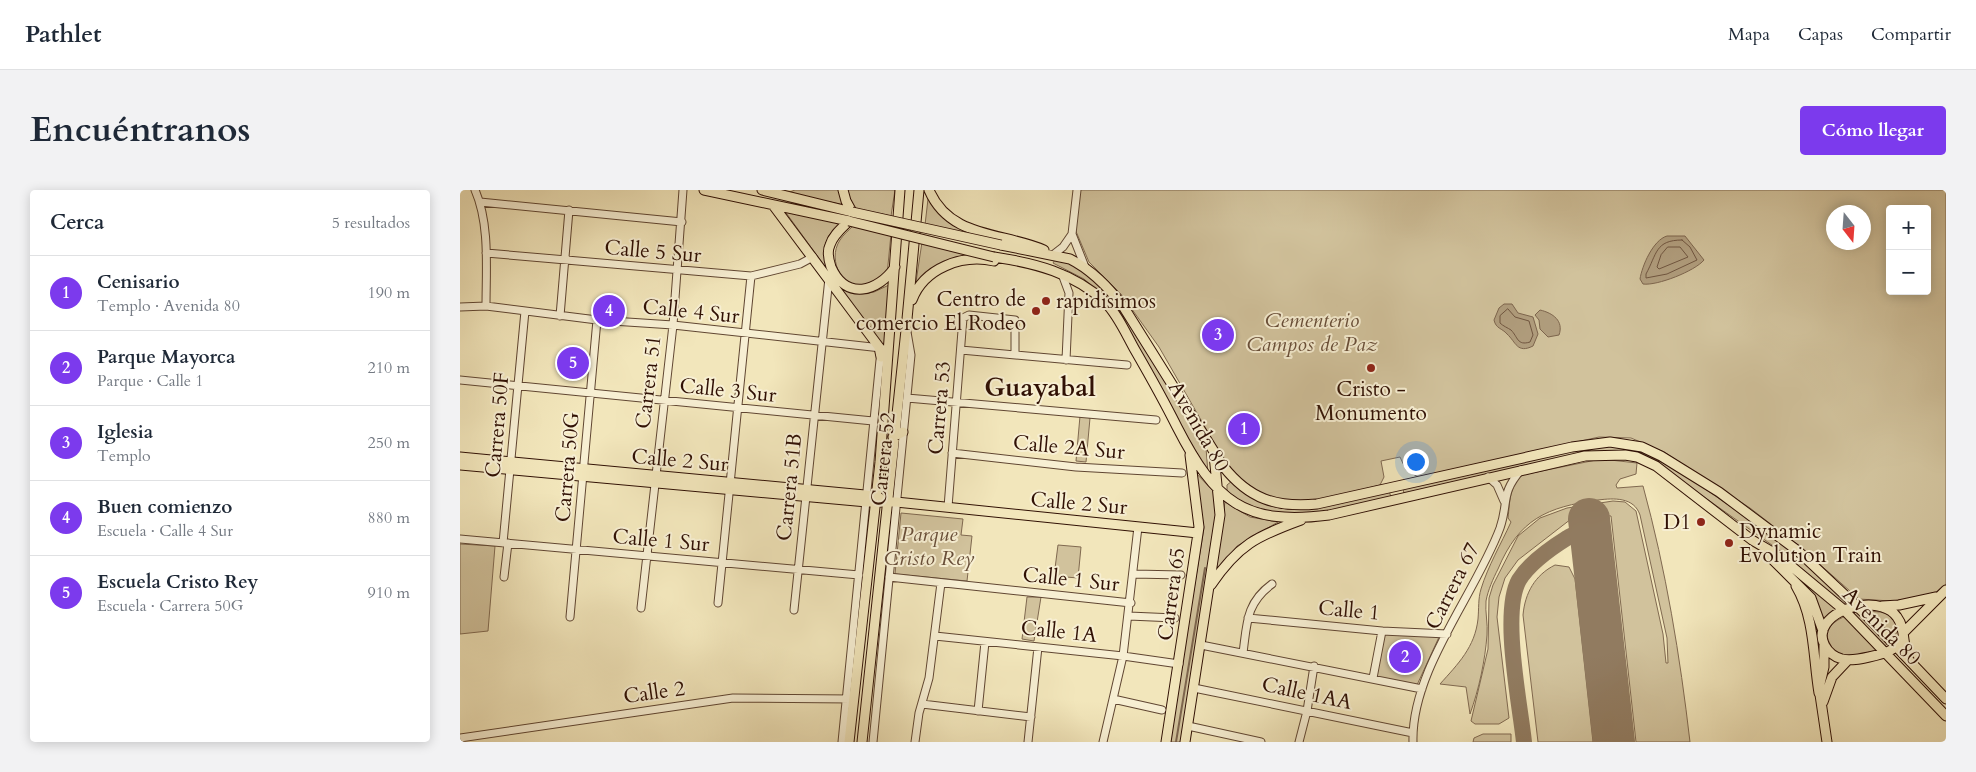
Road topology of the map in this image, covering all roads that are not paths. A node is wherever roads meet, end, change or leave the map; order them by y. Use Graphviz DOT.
graph roads {
  1 [pos="475,190"];
  2 [pos="683,190"];
  3 [pos="704,190"];
  4 [pos="762,190"];
  5 [pos="843,190"];
  6 [pos="900,190"];
  7 [pos="919,190"];
  8 [pos="929,190"];
  9 [pos="1077,190"];
  10 [pos="480,202"];
  11 [pos="773,205"];
  12 [pos="570,210"];
  13 [pos="851,217"];
  14 [pos="682,222"];
  15 [pos="1072,234"];
  16 [pos="486,253"];
  17 [pos="1054,254"];
  18 [pos="813,257"];
  19 [pos="564,261"];
  20 [pos="895,267"];
  21 [pos="1085,268"];
  22 [pos="677,271"];
  23 [pos="1057,272"];
  24 [pos="751,276"];
  25 [pos="829,278"];
  26 [pos="486,306"];
  27 [pos="460,307"];
  28 [pos="908,309"];
  29 [pos="525,311"];
  30 [pos="560,316"];
  31 [pos="596,320"];
  32 [pos="673,325"];
  33 [pos="906,330"];
  34 [pos="745,334"];
  35 [pos="822,341"];
  36 [pos="889,348"];
  37 [pos="961,350"];
  38 [pos="880,352"];
  39 [pos="1014,354"];
  40 [pos="1066,360"];
  41 [pos="1127,365"];
  42 [pos="460,380"];
  43 [pos="518,386"];
  44 [pos="590,394"];
  45 [pos="907,398"];
  46 [pos="663,401"];
  47 [pos="957,402"];
  48 [pos="738,409"];
  49 [pos="814,416"];
  50 [pos="1156,420"];
  51 [pos="873,422"];
  52 [pos="903,432"];
  53 [pos="893,437"];
  54 [pos="1189,451"];
  55 [pos="952,452"];
  56 [pos="1214,453"];
  57 [pos="460,457"];
  58 [pos="460,466"];
  59 [pos="511,466"];
  60 [pos="1522,469"];
  61 [pos="584,473"];
  62 [pos="1182,473"];
  63 [pos="1488,477"];
  64 [pos="1233,478"];
  65 [pos="655,479"];
  66 [pos="730,486"];
  67 [pos="805,493"];
  68 [pos="1223,495"];
  69 [pos="872,499"];
  70 [pos="890,501"];
  71 [pos="1505,503"];
  72 [pos="948,507"];
  73 [pos="1310,517"];
  74 [pos="1138,526"];
  75 [pos="1198,533"];
  76 [pos="460,539"];
  77 [pos="1752,540"];
  78 [pos="505,543"];
  79 [pos="577,550"];
  80 [pos="647,556"];
  81 [pos="722,563"];
  82 [pos="798,570"];
  83 [pos="1134,574"];
  84 [pos="860,575"];
  85 [pos="1181,575"];
  86 [pos="504,577"];
  87 [pos="889,577"];
  88 [pos="1793,581"];
  89 [pos="941,583"];
  90 [pos="1272,584"];
  91 [pos="1209,587"];
  92 [pos="1944,592"];
  93 [pos="718,602"];
  94 [pos="1131,603"];
  95 [pos="1880,606"];
  96 [pos="1858,607"];
  97 [pos="641,608"];
  98 [pos="794,610"];
  99 [pos="1844,610"];
  100 [pos="1129,616"];
  101 [pos="570,617"];
  102 [pos="1175,618"];
  103 [pos="1248,618"];
  104 [pos="862,626"];
  105 [pos="1382,631"];
  106 [pos="1823,631"];
  107 [pos="854,632"];
  108 [pos="1447,634"];
  109 [pos="1903,635"];
  110 [pos="935,636"];
  111 [pos="985,642"];
  112 [pos="1824,644"];
  113 [pos="1201,645"];
  114 [pos="1038,646"];
  115 [pos="1896,647"];
  116 [pos="1243,653"];
  117 [pos="1885,653"];
  118 [pos="1123,656"];
  119 [pos="1866,658"];
  120 [pos="1848,660"];
  121 [pos="876,661"];
  122 [pos="1910,662"];
  123 [pos="1179,664"];
  124 [pos="1314,666"];
  125 [pos="1897,666"];
  126 [pos="1374,678"];
  127 [pos="1194,688"];
  128 [pos="1422,689"];
  129 [pos="1819,693"];
  130 [pos="850,698"];
  131 [pos="1946,699"];
  132 [pos="1113,700"];
  133 [pos="922,704"];
  134 [pos="1822,707"];
  135 [pos="1162,710"];
  136 [pos="978,711"];
  137 [pos="1307,712"];
  138 [pos="1946,716"];
  139 [pos="1031,717"];
  140 [pos="1188,726"];
  141 [pos="1413,732"];
  142 [pos="460,738"];
  143 [pos="842,742"];
  144 [pos="849,742"];
  145 [pos="862,742"];
  146 [pos="873,742"];
  147 [pos="915,742"];
  148 [pos="1028,742"];
  149 [pos="1103,742"];
  150 [pos="1166,742"];
  151 [pos="1185,742"];
  152 [pos="1261,742"];
  153 [pos="1299,742"];
  154 [pos="1413,742"];
  155 [pos="1827,742"];
  1 -- 10 [label="street"];
  2 -- 14 [label="street, Carrera 51"];
  3 -- 11 [label="main road, Avenida 80"];
  4 -- 13 [label="main road, Avenida 80"];
  5 -- 13 [label="main road"];
  6 -- 20 [label="main road, Carrera 52"];
  7 -- 28 [label="main road, Carrera 52"];
  8 -- 17 [label="main road"];
  9 -- 15 [label="street"];
  10 -- 12 [label="street"];
  10 -- 16 [label="street"];
  11 -- 13 [label="main road, Avenida 80"];
  11 -- 18 [label="main road"];
  12 -- 14 [label="street"];
  12 -- 19 [label="street"];
  13 -- 17 [label="main road, Avenida 80, bridge"];
  13 -- 20 [label="main road"];
  13 -- 23 [label="main road, Avenida 80, bridge"];
  14 -- 22 [label="street, Carrera 51"];
  15 -- 17 [label="street"];
  15 -- 21 [label="street"];
  16 -- 19 [label="street, Calle 5 Sur"];
  16 -- 26 [label="street"];
  17 -- 21 [label="main road, Avenida 80"];
  18 -- 24 [label="street, Calle 5 Sur"];
  18 -- 25 [label="main road"];
  19 -- 22 [label="street, Calle 5 Sur"];
  19 -- 30 [label="street"];
  20 -- 36 [label="main road, Carrera 52"];
  21 -- 56 [label="main road, Avenida 80"];
  22 -- 24 [label="street, Calle 5 Sur"];
  22 -- 32 [label="street, Carrera 51"];
  23 -- 28 [label="main road"];
  23 -- 40 [label="street"];
  23 -- 54 [label="main road, Avenida 80"];
  24 -- 34 [label="street"];
  25 -- 35 [label="street, Carrera 51B"];
  25 -- 38 [label="main road"];
  26 -- 27 [label="street, Calle 4 Sur"];
  26 -- 29 [label="street, Calle 4 Sur"];
  28 -- 33 [label="main road, Carrera 52"];
  29 -- 30 [label="street, Calle 4 Sur"];
  29 -- 43 [label="street, Carrera 50F"];
  30 -- 31 [label="street, Calle 4 Sur"];
  31 -- 32 [label="street, Calle 4 Sur"];
  31 -- 44 [label="street, Carrera 50G"];
  32 -- 34 [label="street, Calle 4 Sur"];
  32 -- 46 [label="street, Carrera 51"];
  33 -- 45 [label="street, Carrera 52"];
  33 -- 53 [label="main road, Carrera 52"];
  34 -- 35 [label="street, Calle 4 Sur"];
  34 -- 48 [label="street"];
  35 -- 38 [label="street, Calle 4 Sur"];
  35 -- 49 [label="street, Carrera 51B"];
  36 -- 38 [label="street, Calle 4 Sur"];
  36 -- 69 [label="main road, Carrera 52"];
  37 -- 39 [label="street"];
  37 -- 39 [label="street, Carrera 53"];
  37 -- 47 [label="street, Carrera 53"];
  38 -- 51 [label="street, Carrera 52"];
  39 -- 40 [label="street"];
  40 -- 41 [label="street"];
  42 -- 43 [label="street, Calle 3 Sur"];
  43 -- 44 [label="street, Calle 3 Sur"];
  43 -- 59 [label="street, Carrera 50F"];
  44 -- 46 [label="street, Calle 3 Sur"];
  44 -- 61 [label="street, Carrera 50G"];
  45 -- 47 [label="street"];
  45 -- 52 [label="street, Carrera 52"];
  46 -- 48 [label="street, Calle 3 Sur"];
  46 -- 65 [label="street, Carrera 51"];
  47 -- 50 [label="street"];
  47 -- 55 [label="street, Carrera 53"];
  48 -- 49 [label="street, Calle 3 Sur"];
  48 -- 66 [label="street"];
  49 -- 51 [label="street, Calle 3 Sur"];
  49 -- 67 [label="street, Carrera 51B"];
  51 -- 69 [label="street, Carrera 52"];
  52 -- 53 [label="main road"];
  52 -- 70 [label="street, Carrera 52"];
  53 -- 70 [label="main road, Carrera 52"];
  54 -- 68 [label="main road, Avenida 80"];
  54 -- 75 [label="main road, Carrera 65"];
  55 -- 62 [label="street, Calle 2A Sur"];
  55 -- 72 [label="street, Carrera 53"];
  56 -- 64 [label="main road, Avenida 80"];
  56 -- 68 [label="main road, Carrera 65"];
  57 -- 59 [label="main road, Calle 2 Sur"];
  58 -- 59 [label="main road, Calle 2 Sur"];
  59 -- 61 [label="main road, Calle 2 Sur"];
  59 -- 78 [label="street, Carrera 50F"];
  60 -- 63 [label="main road, Avenida 80"];
  60 -- 71 [label="street, Carrera 67"];
  60 -- 77 [label="main road, Avenida 80"];
  61 -- 65 [label="main road, Calle 2 Sur"];
  61 -- 79 [label="street, Carrera 50G"];
  63 -- 71 [label="street"];
  63 -- 73 [label="main road, Avenida 80"];
  64 -- 68 [label="main road"];
  64 -- 96 [label="main road, Avenida 80"];
  65 -- 66 [label="main road, Calle 2 Sur"];
  65 -- 80 [label="street, Carrera 51"];
  66 -- 67 [label="main road, Calle 2 Sur"];
  66 -- 81 [label="street"];
  67 -- 69 [label="main road, Calle 2 Sur"];
  67 -- 82 [label="street, Carrera 51B"];
  68 -- 73 [label="main road, Avenida 80"];
  68 -- 91 [label="main road, Carrera 65"];
  69 -- 70 [label="main road, Calle 2 Sur"];
  69 -- 84 [label="street, Carrera 52"];
  69 -- 104 [label="main road, Carrera 52"];
  70 -- 72 [label="main road, Calle 2 Sur"];
  70 -- 87 [label="street, Carrera 52"];
  70 -- 121 [label="main road, Carrera 52"];
  71 -- 108 [label="street, Carrera 67"];
  72 -- 74 [label="main road, Calle 2 Sur"];
  73 -- 91 [label="main road"];
  74 -- 75 [label="main road, Calle 2 Sur"];
  74 -- 83 [label="street"];
  75 -- 123 [label="main road, Carrera 65"];
  76 -- 78 [label="street, Calle 1 Sur"];
  77 -- 88 [label="main road"];
  77 -- 99 [label="main road, Avenida 80"];
  78 -- 79 [label="street, Calle 1 Sur"];
  78 -- 86 [label="street, Carrera 50F"];
  79 -- 80 [label="street, Calle 1 Sur"];
  79 -- 101 [label="street, Carrera 50G"];
  80 -- 81 [label="street, Calle 1 Sur"];
  80 -- 97 [label="street, Carrera 51"];
  81 -- 82 [label="street, Calle 1 Sur"];
  81 -- 93 [label="street"];
  82 -- 84 [label="street, Calle 1 Sur"];
  82 -- 98 [label="street, Carrera 51B"];
  83 -- 85 [label="street"];
  83 -- 94 [label="street"];
  84 -- 107 [label="street, Carrera 52"];
  87 -- 89 [label="street, Calle 1 Sur"];
  87 -- 121 [label="street, Carrera 52"];
  88 -- 106 [label="main road"];
  88 -- 129 [label="main road"];
  89 -- 94 [label="street, Calle 1 Sur"];
  89 -- 110 [label="street"];
  90 -- 103 [label="street"];
  91 -- 113 [label="main road, Carrera 65"];
  92 -- 95 [label="main road"];
  92 -- 109 [label="main road"];
  94 -- 100 [label="street"];
  95 -- 96 [label="main road"];
  95 -- 109 [label="main road"];
  96 -- 99 [label="main road"];
  96 -- 115 [label="main road, Avenida 80"];
  99 -- 106 [label="main road"];
  99 -- 117 [label="main road, Avenida 80"];
  100 -- 102 [label="street, Calle 1 Sur"];
  100 -- 118 [label="street"];
  103 -- 105 [label="street, Calle 1"];
  103 -- 116 [label="street"];
  104 -- 107 [label="main road"];
  104 -- 130 [label="main road, Carrera 52"];
  105 -- 108 [label="street, Calle 1"];
  105 -- 126 [label="street"];
  106 -- 112 [label="main road"];
  107 -- 130 [label="street, Carrera 52"];
  108 -- 128 [label="street, Carrera 67"];
  109 -- 115 [label="main road"];
  109 -- 122 [label="main road"];
  110 -- 111 [label="street, Calle 1A"];
  110 -- 133 [label="street"];
  111 -- 114 [label="street, Calle 1A"];
  111 -- 136 [label="street"];
  112 -- 120 [label="main road"];
  112 -- 129 [label="main road"];
  113 -- 116 [label="street"];
  113 -- 127 [label="main road, Carrera 65"];
  114 -- 118 [label="street, Calle 1A"];
  114 -- 139 [label="street"];
  115 -- 117 [label="main road"];
  115 -- 122 [label="main road, Avenida 80"];
  116 -- 124 [label="street"];
  117 -- 119 [label="main road"];
  117 -- 125 [label="main road, Avenida 80"];
  118 -- 123 [label="street, Calle 1A"];
  118 -- 132 [label="street"];
  119 -- 120 [label="main road"];
  119 -- 125 [label="main road"];
  120 -- 134 [label="main road"];
  121 -- 145 [label="main road, Carrera 52"];
  121 -- 146 [label="street, Carrera 52"];
  122 -- 131 [label="main road, Avenida 80"];
  123 -- 150 [label="main road, Carrera 65"];
  124 -- 126 [label="street"];
  124 -- 137 [label="street"];
  125 -- 138 [label="main road, Avenida 80"];
  126 -- 128 [label="street"];
  127 -- 137 [label="street, Calle 1AA"];
  127 -- 140 [label="main road, Carrera 65"];
  128 -- 141 [label="street, Carrera 67"];
  129 -- 134 [label="main road"];
  130 -- 142 [label="street, Calle 2"];
  130 -- 143 [label="street, Carrera 52"];
  130 -- 144 [label="main road, Carrera 52"];
  132 -- 135 [label="street"];
  132 -- 149 [label="street"];
  133 -- 136 [label="street"];
  133 -- 147 [label="street"];
  134 -- 155 [label="main road"];
  136 -- 139 [label="street"];
  137 -- 141 [label="street, Calle 1AA"];
  137 -- 153 [label="street"];
  139 -- 148 [label="street"];
  140 -- 151 [label="main road, Carrera 65"];
  140 -- 152 [label="street"];
  141 -- 154 [label="street, Carrera 67"];
}
